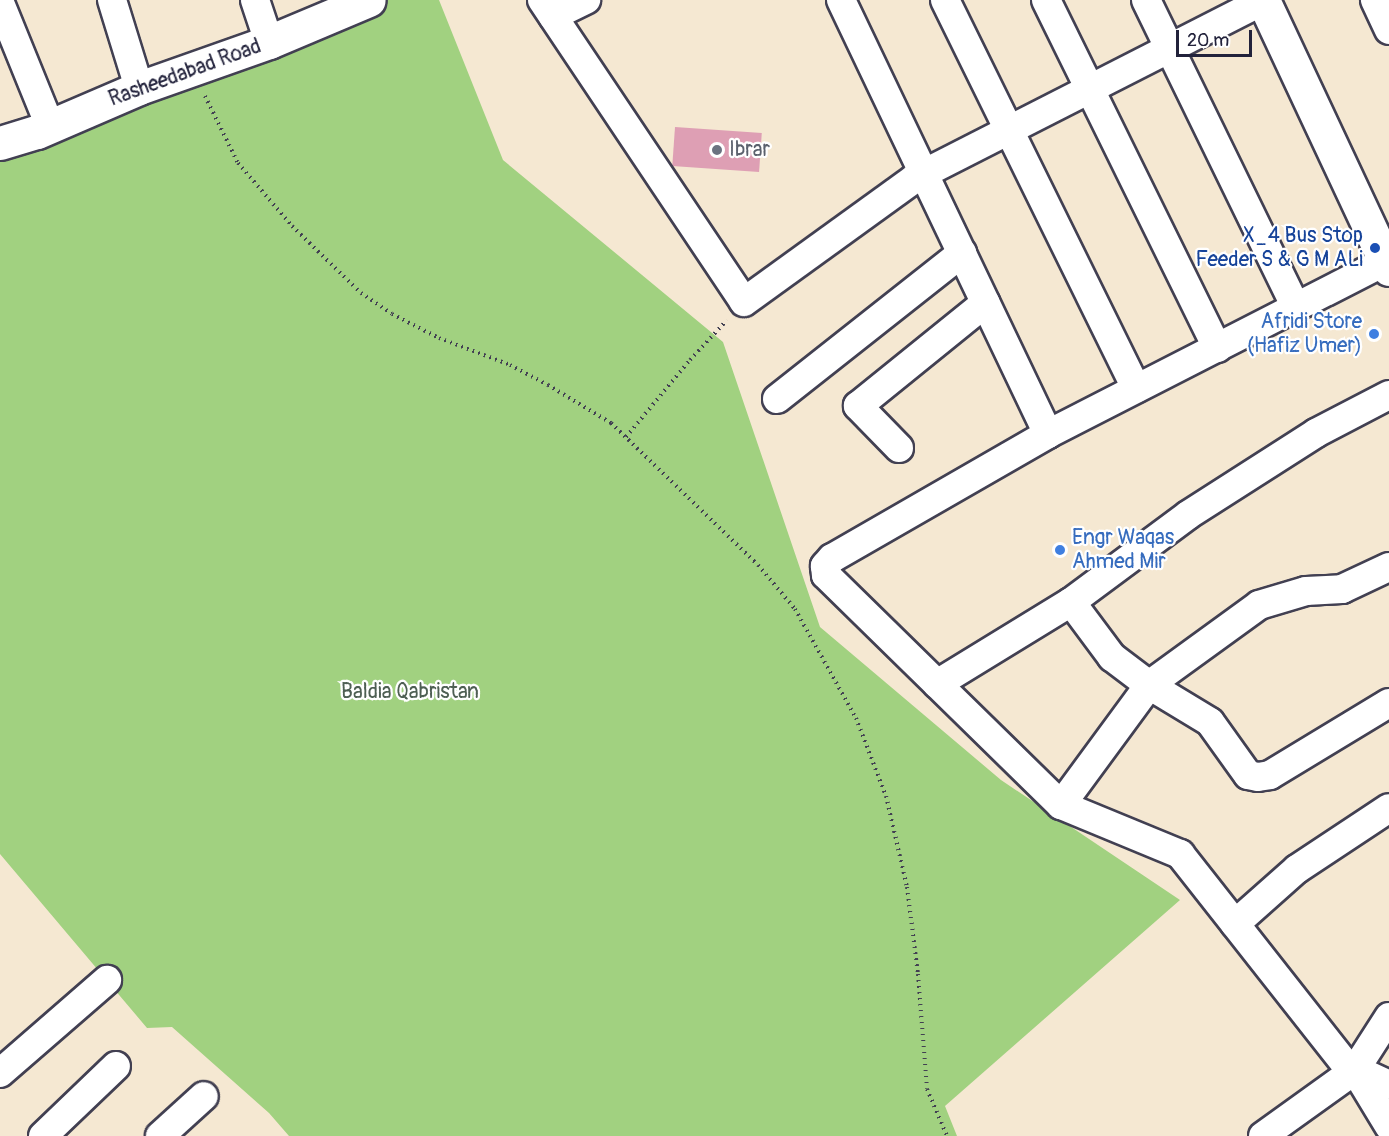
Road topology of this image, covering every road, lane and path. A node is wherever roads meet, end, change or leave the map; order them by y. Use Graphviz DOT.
graph roads {
  1 [pos="112,0"];
  2 [pos="255,0"];
  3 [pos="369,0"];
  4 [pos="586,0"];
  5 [pos="841,0"];
  6 [pos="945,0"];
  7 [pos="1046,0"];
  8 [pos="1146,0"];
  9 [pos="1264,0"];
  10 [pos="1375,0"];
  11 [pos="0,3"];
  12 [pos="548,8"];
  13 [pos="1389,30"];
  14 [pos="269,42"];
  15 [pos="1169,48"];
  16 [pos="192,69"];
  17 [pos="139,88"];
  18 [pos="1090,89"];
  19 [pos="50,126"];
  20 [pos="1009,130"];
  21 [pos="0,143"];
  22 [pos="924,173"];
  23 [pos="962,253"];
  24 [pos="1388,265"];
  25 [pos="744,302"];
  26 [pos="986,303"];
  27 [pos="1296,307"];
  28 [pos="1217,348"];
  29 [pos="1136,389"];
  30 [pos="1389,395"];
  31 [pos="777,399"];
  32 [pos="1048,434"];
  33 [pos="626,437"];
  34 [pos="898,448"];
  35 [pos="1389,567"];
  36 [pos="1071,602"];
  37 [pos="937,684"];
  38 [pos="1149,685"];
  39 [pos="1389,703"];
  40 [pos="1061,806"];
  41 [pos="1389,808"];
  42 [pos="1235,924"];
  43 [pos="107,980"];
  44 [pos="1389,1017"];
  45 [pos="116,1066"];
  46 [pos="1355,1070"];
  47 [pos="0,1073"];
  48 [pos="1389,1085"];
  49 [pos="204,1096"];
  50 [pos="1389,1126"];
  51 [pos="43,1136"];
  52 [pos="160,1136"];
  53 [pos="947,1136"];
  54 [pos="1263,1136"];
  1 -- 17 [label="street"];
  2 -- 14 [label="street"];
  3 -- 14 [label="main road, Rasheedabad Road"];
  4 -- 12 [label="street"];
  5 -- 22 [label="street"];
  6 -- 20 [label="street"];
  7 -- 18 [label="street"];
  8 -- 15 [label="street"];
  9 -- 15 [label="street"];
  9 -- 24 [label="main road"];
  10 -- 13 [label="street"];
  11 -- 19 [label="street"];
  12 -- 25 [label="street"];
  14 -- 16 [label="main road, Rasheedabad Road"];
  15 -- 18 [label="street"];
  15 -- 27 [label="street"];
  16 -- 17 [label="main road, Rasheedabad Road"];
  16 -- 33 [label="path"];
  17 -- 19 [label="main road, Rasheedabad Road"];
  18 -- 20 [label="street"];
  18 -- 28 [label="street"];
  19 -- 21 [label="main road, Rasheedabad Road"];
  20 -- 22 [label="street"];
  20 -- 29 [label="street"];
  22 -- 23 [label="street"];
  22 -- 25 [label="street"];
  23 -- 26 [label="street"];
  23 -- 31 [label="street"];
  24 -- 27 [label="street"];
  25 -- 33 [label="path"];
  26 -- 32 [label="street"];
  26 -- 34 [label="street"];
  27 -- 28 [label="street"];
  28 -- 29 [label="street"];
  29 -- 32 [label="street"];
  30 -- 36 [label="street"];
  32 -- 37 [label="street"];
  33 -- 53 [label="path"];
  35 -- 38 [label="street"];
  36 -- 37 [label="street"];
  36 -- 38 [label="street"];
  37 -- 40 [label="street"];
  38 -- 39 [label="street"];
  38 -- 40 [label="street"];
  40 -- 42 [label="street"];
  41 -- 42 [label="street"];
  42 -- 46 [label="street"];
  43 -- 47 [label="street"];
  44 -- 46 [label="street"];
  45 -- 51 [label="street"];
  46 -- 48 [label="street"];
  46 -- 50 [label="street"];
  46 -- 54 [label="street"];
  49 -- 52 [label="street"];
}
